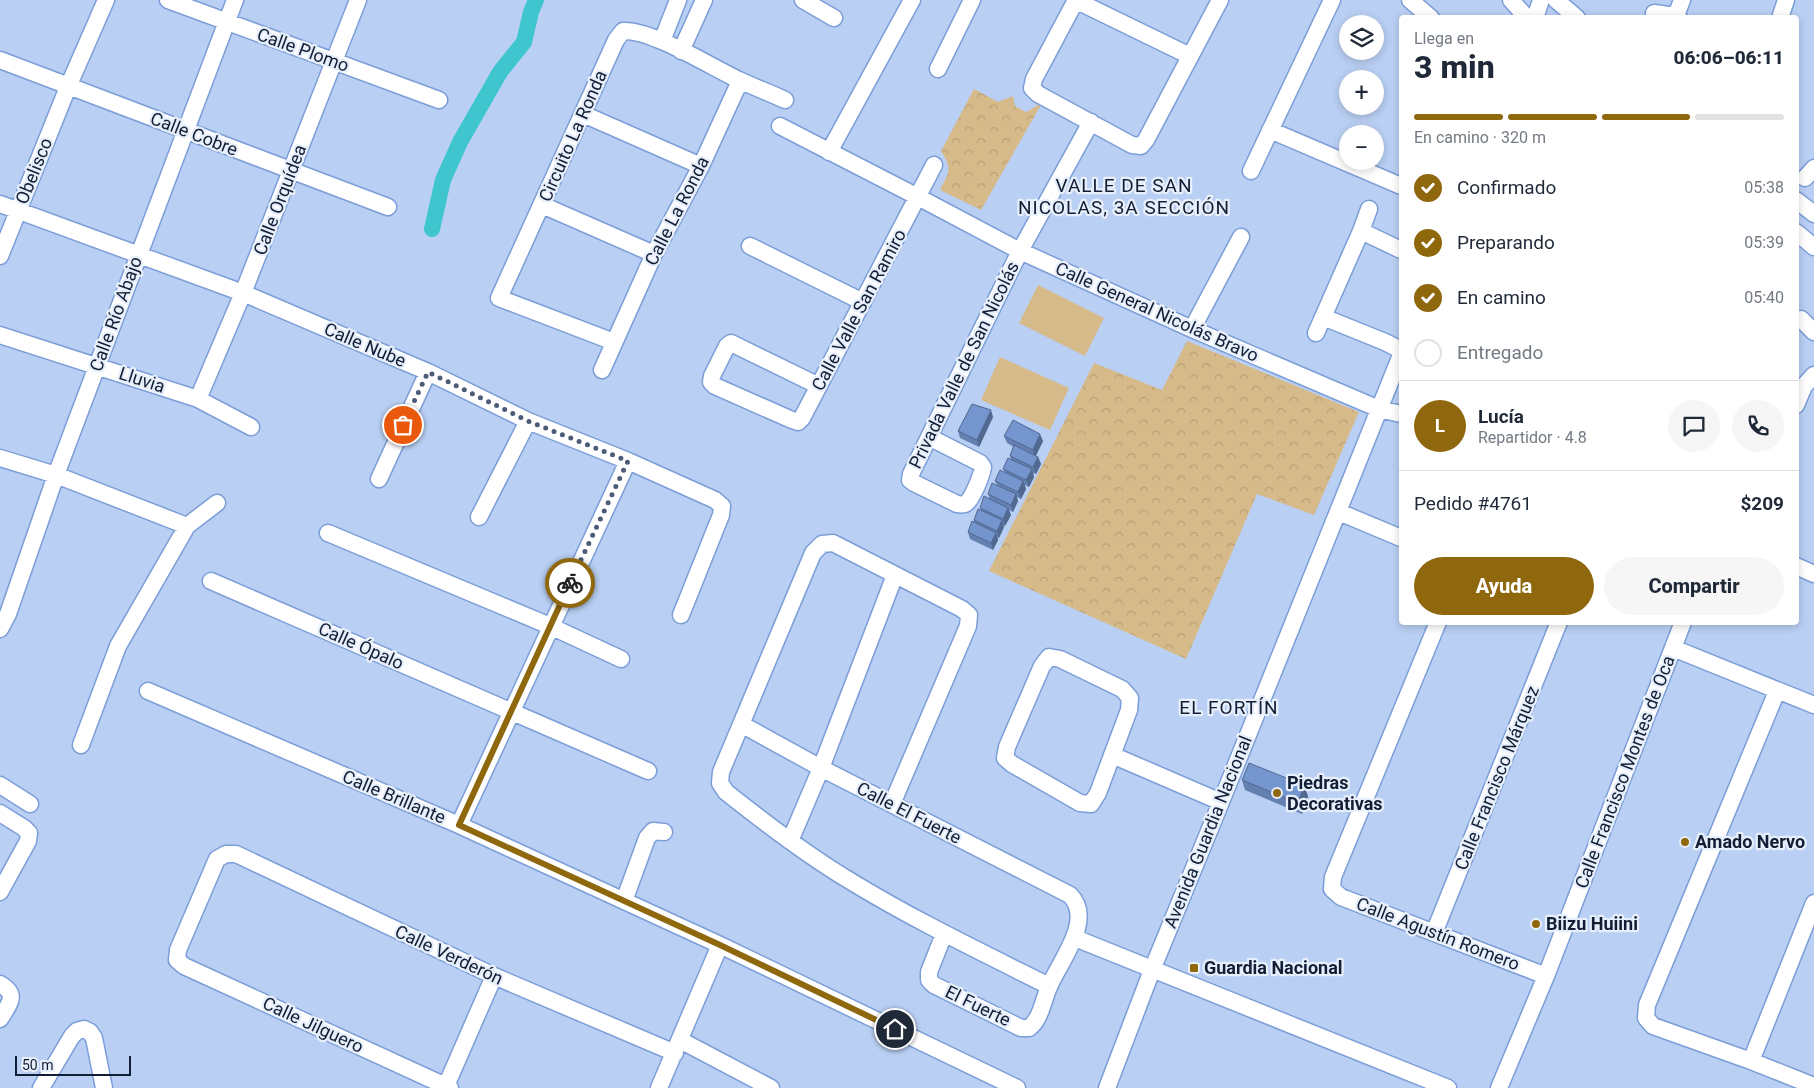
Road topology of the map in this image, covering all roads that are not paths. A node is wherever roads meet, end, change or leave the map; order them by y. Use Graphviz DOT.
graph roads {
  1 [pos="106,0"];
  2 [pos="168,0"];
  3 [pos="234,0"];
  4 [pos="358,0"];
  5 [pos="678,0"];
  6 [pos="704,0"];
  7 [pos="803,0"];
  8 [pos="912,0"];
  9 [pos="972,0"];
  10 [pos="1075,0"];
  11 [pos="1220,0"];
  12 [pos="1332,0"];
  13 [pos="1410,0"];
  14 [pos="1510,0"];
  15 [pos="1541,0"];
  16 [pos="1556,0"];
  17 [pos="1682,0"];
  18 [pos="1786,0"];
  19 [pos="1654,13"];
  20 [pos="1428,15"];
  21 [pos="1524,15"];
  22 [pos="1536,15"];
  23 [pos="1574,15"];
  24 [pos="1670,15"];
  25 [pos="1678,15"];
  26 [pos="1781,15"];
  27 [pos="834,18"];
  28 [pos="226,22"];
  29 [pos="662,41"];
  30 [pos="681,51"];
  31 [pos="1190,56"];
  32 [pos="0,60"];
  33 [pos="334,62"];
  34 [pos="938,69"];
  35 [pos="740,81"];
  36 [pos="68,86"];
  37 [pos="439,100"];
  38 [pos="785,100"];
  39 [pos="583,114"];
  40 [pos="1091,122"];
  41 [pos="780,126"];
  42 [pos="185,130"];
  43 [pos="1270,130"];
  44 [pos="829,152"];
  45 [pos="934,165"];
  46 [pos="701,166"];
  47 [pos="291,171"];
  48 [pos="1251,171"];
  49 [pos="1399,185"];
  50 [pos="918,197"];
  51 [pos="1799,202"];
  52 [pos="0,204"];
  53 [pos="542,205"];
  54 [pos="388,207"];
  55 [pos="1369,208"];
  56 [pos="19,211"];
  57 [pos="1814,214"];
  58 [pos="1360,231"];
  59 [pos="1799,234"];
  60 [pos="1241,237"];
  61 [pos="750,246"];
  62 [pos="1814,247"];
  63 [pos="1399,249"];
  64 [pos="1020,251"];
  65 [pos="138,254"];
  66 [pos="654,254"];
  67 [pos="0,256"];
  68 [pos="243,293"];
  69 [pos="863,302"];
  70 [pos="1323,317"];
  71 [pos="1800,320"];
  72 [pos="1192,329"];
  73 [pos="1814,332"];
  74 [pos="1316,333"];
  75 [pos="0,335"];
  76 [pos="614,342"];
  77 [pos="1399,349"];
  78 [pos="1399,360"];
  79 [pos="98,365"];
  80 [pos="602,370"];
  81 [pos="428,372"];
  82 [pos="1814,375"];
  83 [pos="819,386"];
  84 [pos="1799,398"];
  85 [pos="198,399"];
  86 [pos="1379,409"];
  87 [pos="1399,414"];
  88 [pos="528,421"];
  89 [pos="251,427"];
  90 [pos="929,437"];
  91 [pos="0,458"];
  92 [pos="628,461"];
  93 [pos="56,475"];
  94 [pos="379,478"];
  95 [pos="218,503"];
  96 [pos="1339,512"];
  97 [pos="479,517"];
  98 [pos="187,526"];
  99 [pos="328,533"];
  100 [pos="1399,537"];
  101 [pos="1799,567"];
  102 [pos="896,574"];
  103 [pos="1814,574"];
  104 [pos="211,581"];
  105 [pos="681,615"];
  106 [pos="1437,625"];
  107 [pos="1558,625"];
  108 [pos="1682,625"];
  109 [pos="550,626"];
  110 [pos="0,628"];
  111 [pos="1672,648"];
  112 [pos="621,659"];
  113 [pos="148,691"];
  114 [pos="1778,691"];
  115 [pos="1814,705"];
  116 [pos="510,712"];
  117 [pos="741,724"];
  118 [pos="81,745"];
  119 [pos="1112,755"];
  120 [pos="821,768"];
  121 [pos="648,771"];
  122 [pos="0,785"];
  123 [pos="1221,802"];
  124 [pos="30,804"];
  125 [pos="892,804"];
  126 [pos="0,813"];
  127 [pos="459,825"];
  128 [pos="664,832"];
  129 [pos="790,842"];
  130 [pos="0,892"];
  131 [pos="624,901"];
  132 [pos="1076,902"];
  133 [pos="1814,903"];
  134 [pos="944,934"];
  135 [pos="1434,934"];
  136 [pos="1075,938"];
  137 [pos="720,945"];
  138 [pos="177,960"];
  139 [pos="1152,970"];
  140 [pos="494,976"];
  141 [pos="1546,976"];
  142 [pos="1049,986"];
  143 [pos="6,989"];
  144 [pos="0,1019"];
  145 [pos="677,1047"];
  146 [pos="1751,1061"];
  147 [pos="1814,1086"];
  148 [pos="448,1087"];
  149 [pos="766,1087"];
  150 [pos="41,1088"];
  151 [pos="104,1088"];
  152 [pos="659,1088"];
  153 [pos="1017,1088"];
  154 [pos="1108,1088"];
  155 [pos="1448,1088"];
  156 [pos="1499,1088"];
  1 -- 36 [label="street, Obelisco"];
  2 -- 28 [label="street, Calle Plomo"];
  3 -- 28 [label="street, Calle Río Abajo"];
  4 -- 33 [label="street, Calle Orquídea"];
  5 -- 29 [label="street"];
  6 -- 30 [label="street"];
  7 -- 27 [label="street"];
  8 -- 44 [label="street"];
  9 -- 34 [label="street"];
  10 -- 31 [label="street"];
  10 -- 40 [label="street"];
  11 -- 31 [label="street"];
  12 -- 43 [label="street"];
  13 -- 20 [label="street"];
  14 -- 21 [label="street"];
  15 -- 22 [label="street"];
  16 -- 23 [label="street"];
  17 -- 25 [label="street"];
  18 -- 26 [label="street"];
  19 -- 24 [label="street"];
  28 -- 33 [label="street, Calle Plomo"];
  28 -- 42 [label="street, Calle Río Abajo"];
  29 -- 30 [label="street, Circuito La Ronda"];
  29 -- 39 [label="street, Circuito La Ronda"];
  30 -- 35 [label="street"];
  31 -- 40 [label="street"];
  32 -- 36 [label="street, Calle Cobre"];
  33 -- 37 [label="street, Calle Plomo"];
  33 -- 47 [label="street, Calle Orquídea"];
  35 -- 38 [label="street"];
  35 -- 46 [label="street, Calle La Ronda"];
  36 -- 42 [label="street, Calle Cobre"];
  36 -- 56 [label="street, Obelisco"];
  39 -- 46 [label="street"];
  39 -- 53 [label="street, Circuito La Ronda"];
  40 -- 64 [label="street, Privada Valle de San Nicolás"];
  41 -- 44 [label="street, Calle General Nicolás Bravo"];
  42 -- 47 [label="street, Calle Cobre"];
  42 -- 65 [label="street, Calle Río Abajo"];
  43 -- 48 [label="street"];
  43 -- 49 [label="street"];
  44 -- 50 [label="street, Calle General Nicolás Bravo"];
  45 -- 50 [label="street, Calle Valle San Ramiro"];
  46 -- 66 [label="street, Calle La Ronda"];
  47 -- 54 [label="street, Calle Cobre"];
  47 -- 68 [label="street, Calle Orquídea"];
  50 -- 64 [label="street, Calle General Nicolás Bravo"];
  50 -- 69 [label="street, Calle Valle San Ramiro"];
  51 -- 57 [label="street"];
  52 -- 56 [label="street, Calle Nube"];
  53 -- 66 [label="street"];
  53 -- 76 [label="street, Circuito La Ronda"];
  55 -- 58 [label="street"];
  56 -- 65 [label="street, Calle Nube"];
  56 -- 67 [label="street, Obelisco"];
  58 -- 63 [label="street"];
  58 -- 70 [label="street"];
  59 -- 62 [label="street"];
  60 -- 72 [label="street"];
  61 -- 69 [label="street"];
  64 -- 72 [label="street, Calle General Nicolás Bravo"];
  64 -- 90 [label="street, Privada Valle de San Nicolás"];
  65 -- 68 [label="street, Calle Nube"];
  65 -- 79 [label="street, Calle Río Abajo"];
  66 -- 76 [label="street, Calle La Ronda"];
  68 -- 81 [label="street, Calle Nube"];
  68 -- 85 [label="street, Calle Orquídea"];
  69 -- 83 [label="street, Calle Valle San Ramiro"];
  70 -- 74 [label="street"];
  70 -- 77 [label="street"];
  71 -- 73 [label="street"];
  72 -- 86 [label="street, Calle General Nicolás Bravo"];
  75 -- 79 [label="street, Lluvia"];
  76 -- 80 [label="street, Calle La Ronda"];
  78 -- 86 [label="street, Avenida Guardia Nacional"];
  79 -- 85 [label="street, Lluvia"];
  79 -- 93 [label="street, Calle Río Abajo"];
  81 -- 88 [label="street, Calle Nube"];
  81 -- 94 [label="street"];
  82 -- 84 [label="street"];
  83 -- 83 [label="street, Calle Valle San Ramiro"];
  85 -- 89 [label="street, Lluvia"];
  86 -- 87 [label="street, Calle General Nicolás Bravo"];
  86 -- 96 [label="street, Avenida Guardia Nacional"];
  88 -- 92 [label="street, Calle Nube"];
  88 -- 97 [label="street"];
  90 -- 90 [label="street, Privada Valle de San Nicolás"];
  91 -- 93 [label="street"];
  92 -- 105 [label="street, Calle Nube"];
  92 -- 109 [label="street"];
  93 -- 98 [label="street"];
  93 -- 110 [label="street, Calle Río Abajo"];
  95 -- 98 [label="street"];
  96 -- 100 [label="street"];
  96 -- 123 [label="street, Avenida Guardia Nacional"];
  98 -- 118 [label="street"];
  99 -- 109 [label="street"];
  101 -- 103 [label="street"];
  102 -- 117 [label="street"];
  102 -- 120 [label="street"];
  102 -- 125 [label="street"];
  104 -- 116 [label="street, Calle Ópalo"];
  106 -- 135 [label="street, Calle Agustín Romero"];
  107 -- 135 [label="street, Calle Francisco Márquez"];
  108 -- 111 [label="street, Calle Francisco Montes de Oca"];
  109 -- 112 [label="street"];
  109 -- 116 [label="street"];
  111 -- 114 [label="street"];
  111 -- 141 [label="street, Calle Francisco Montes de Oca"];
  113 -- 127 [label="street, Calle Brillante"];
  114 -- 115 [label="street"];
  114 -- 146 [label="street"];
  116 -- 121 [label="street, Calle Ópalo"];
  116 -- 127 [label="street"];
  117 -- 120 [label="street, Calle El Fuerte"];
  117 -- 129 [label="street"];
  119 -- 119 [label="street"];
  119 -- 123 [label="street"];
  120 -- 125 [label="street, Calle El Fuerte"];
  120 -- 129 [label="street"];
  122 -- 124 [label="street"];
  123 -- 139 [label="street, Avenida Guardia Nacional"];
  125 -- 132 [label="street, Calle El Fuerte"];
  126 -- 130 [label="street"];
  127 -- 131 [label="street, Calle Brillante"];
  128 -- 131 [label="street"];
  129 -- 134 [label="street"];
  131 -- 137 [label="street, Calle Brillante"];
  132 -- 136 [label="street, El Fuerte"];
  133 -- 146 [label="street"];
  134 -- 142 [label="street"];
  134 -- 142 [label="street, El Fuerte"];
  135 -- 141 [label="street, Calle Agustín Romero"];
  136 -- 139 [label="street"];
  136 -- 142 [label="street, El Fuerte"];
  137 -- 145 [label="street"];
  137 -- 153 [label="street, Calle Brillante"];
  138 -- 140 [label="street, Calle Verderón"];
  138 -- 148 [label="street, Calle Jilguero"];
  139 -- 154 [label="street, Avenida Guardia Nacional"];
  139 -- 155 [label="street"];
  140 -- 145 [label="street, Calle Verderón"];
  140 -- 148 [label="street"];
  141 -- 156 [label="street, Calle Francisco Montes de Oca"];
  143 -- 144 [label="street"];
  145 -- 149 [label="street, Calle Verderón"];
  145 -- 152 [label="street"];
  146 -- 147 [label="street"];
  150 -- 151 [label="street"];
}
